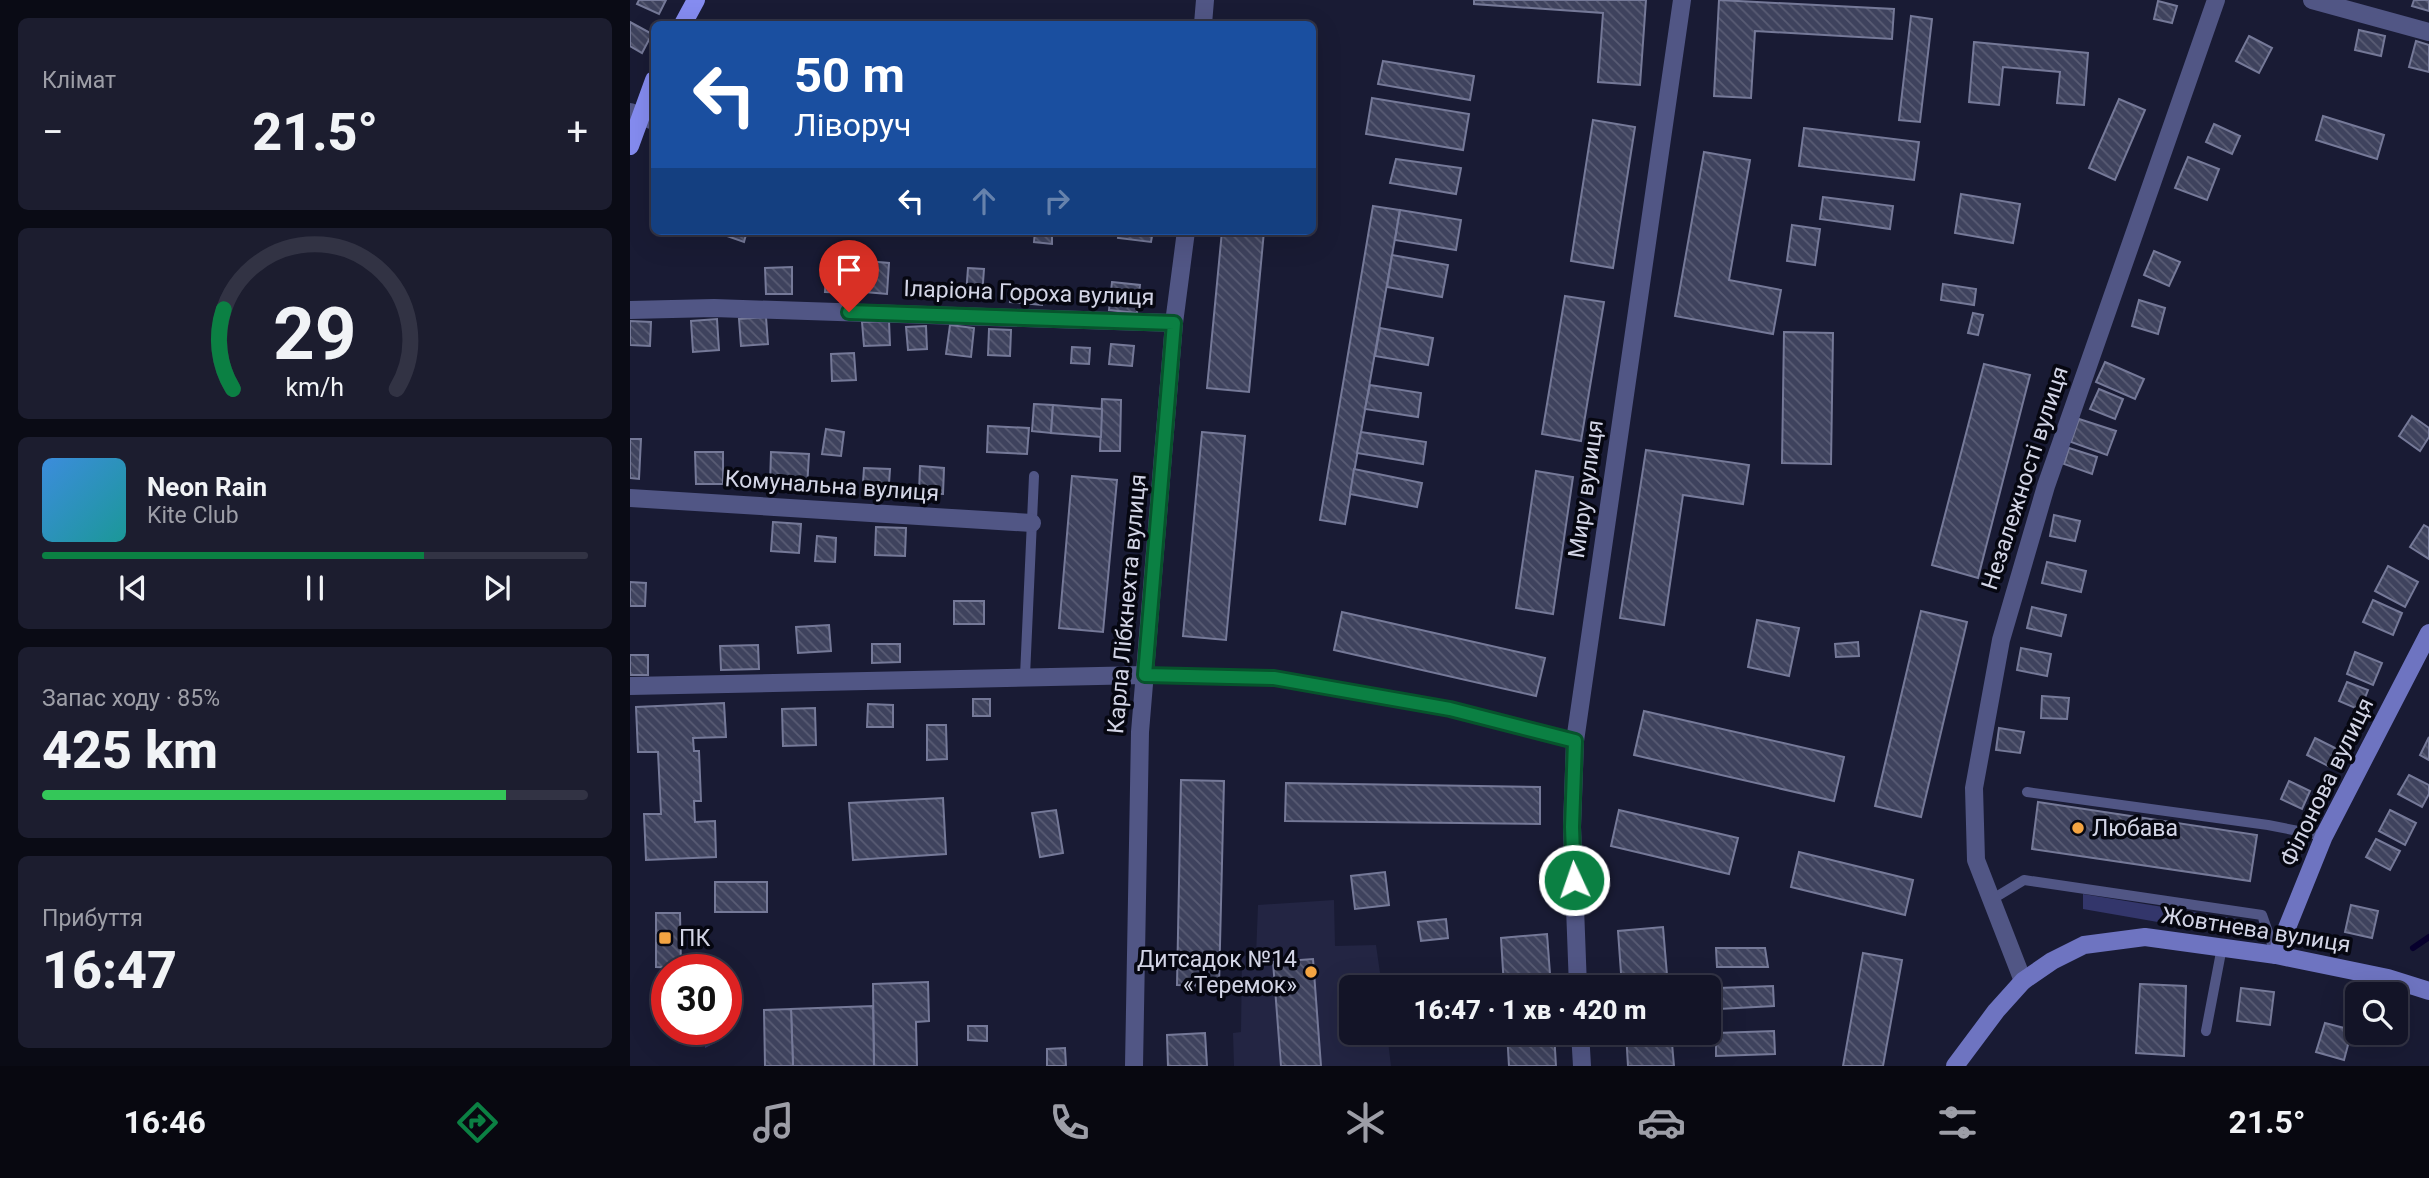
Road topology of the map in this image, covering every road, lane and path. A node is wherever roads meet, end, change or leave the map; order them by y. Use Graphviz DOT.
graph roads {
  1 [pos="696,0"];
  2 [pos="1205,0"];
  3 [pos="1682,0"];
  4 [pos="2216,0"];
  5 [pos="2312,0"];
  6 [pos="685,21"];
  7 [pos="1203,21"];
  8 [pos="2429,32"];
  9 [pos="651,89"];
  10 [pos="642,117"];
  11 [pos="630,146"];
  12 [pos="1185,235"];
  13 [pos="630,310"];
  14 [pos="1174,323"];
  15 [pos="1034,476"];
  16 [pos="630,498"];
  17 [pos="1032,523"];
  18 [pos="2429,633"];
  19 [pos="1145,675"];
  20 [pos="1025,677"];
  21 [pos="630,686"];
  22 [pos="1575,741"];
  23 [pos="2027,792"];
  24 [pos="2324,836"];
  25 [pos="1991,900"];
  26 [pos="2222,947"];
  27 [pos="2276,955"];
  28 [pos="1578,975"];
  29 [pos="2023,981"];
  30 [pos="2429,991"];
  31 [pos="2206,1031"];
  32 [pos="1581,1045"];
  33 [pos="1134,1066"];
  34 [pos="1582,1066"];
  35 [pos="1955,1066"];
  1 -- 6 [label="main road"];
  2 -- 7 [label="street"];
  3 -- 22 [label="street, Миру вулиця"];
  4 -- 25 [label="street, Незалежності вулиця"];
  5 -- 8 [label="street"];
  9 -- 10 [label="main road"];
  10 -- 11 [label="main road"];
  12 -- 14 [label="street, Карла Лібкнехта вулиця"];
  13 -- 14 [label="street, Іларіона Гороха вулиця"];
  14 -- 19 [label="street, Карла Лібкнехта вулиця"];
  15 -- 17 [label="lane"];
  16 -- 17 [label="street, Комунальна вулиця"];
  17 -- 20 [label="lane"];
  18 -- 24 [label="main road, Філонова вулиця"];
  19 -- 20 [label="street"];
  19 -- 22 [label="lane"];
  19 -- 33 [label="street, Карла Лібкнехта вулиця"];
  20 -- 21 [label="street"];
  22 -- 28 [label="street, Миру вулиця"];
  23 -- 24 [label="lane"];
  24 -- 27 [label="main road, Філонова вулиця"];
  25 -- 27 [label="lane"];
  25 -- 29 [label="street, Незалежності вулиця"];
  26 -- 27 [label="main road, Жовтнева вулиця"];
  26 -- 29 [label="main road, Жовтнева вулиця"];
  26 -- 31 [label="lane"];
  27 -- 30 [label="main road, Жовтнева вулиця"];
  29 -- 35 [label="main road, Жовтнева вулиця"];
  32 -- 34 [label="street"];
}
